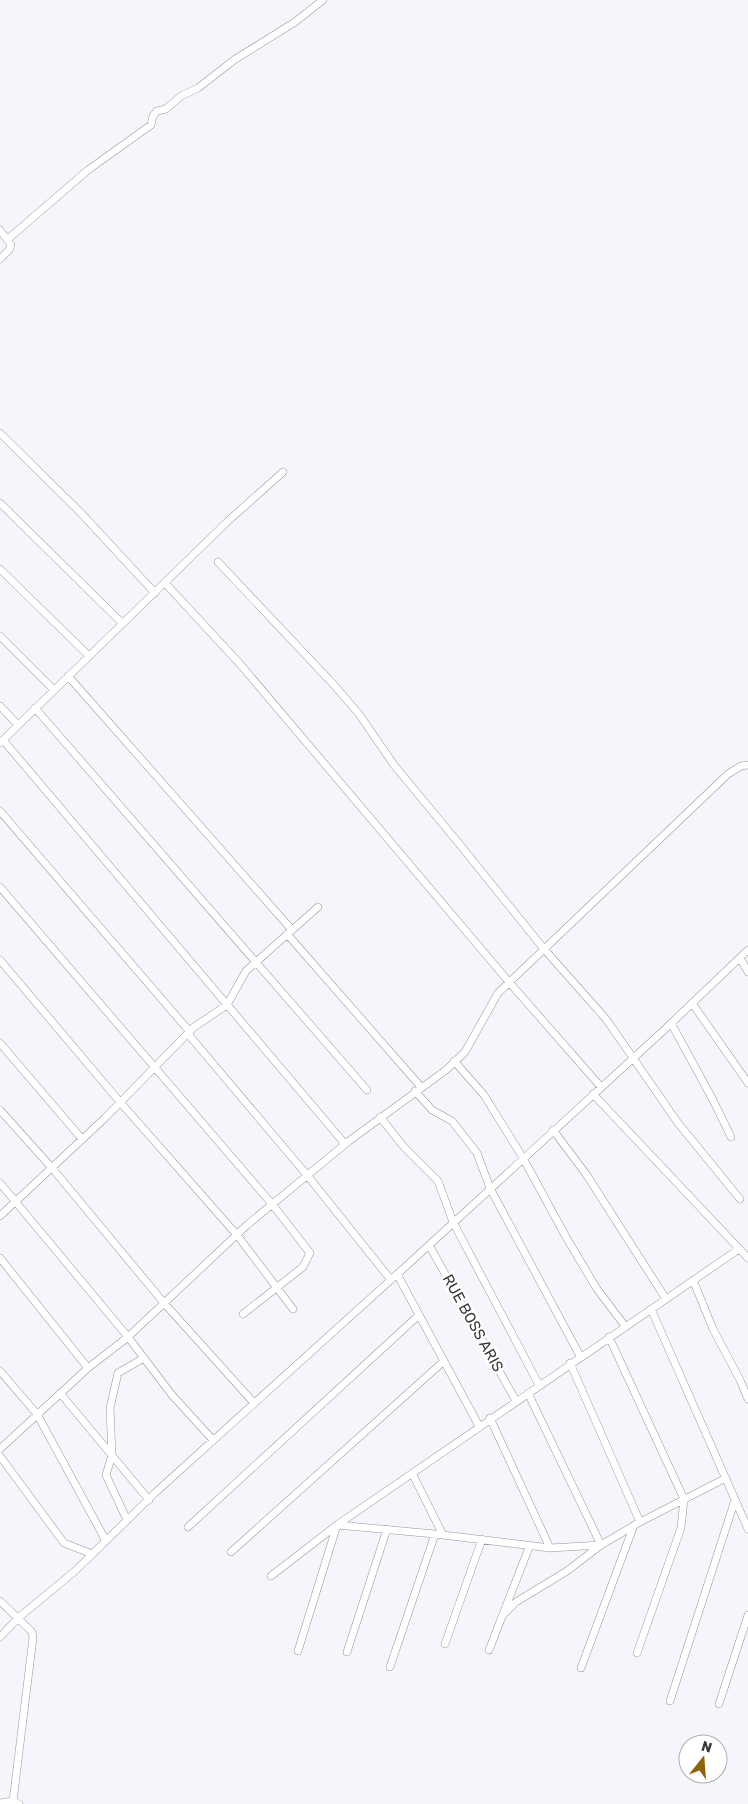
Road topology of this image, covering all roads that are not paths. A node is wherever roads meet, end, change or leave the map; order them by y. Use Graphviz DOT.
graph roads {
  1 [pos="323,0"];
  2 [pos="0,230"];
  3 [pos="8,239"];
  4 [pos="0,258"];
  5 [pos="0,433"];
  6 [pos="283,472"];
  7 [pos="0,503"];
  8 [pos="218,562"];
  9 [pos="0,569"];
  10 [pos="165,583"];
  11 [pos="155,592"];
  12 [pos="122,623"];
  13 [pos="0,636"];
  14 [pos="89,656"];
  15 [pos="68,676"];
  16 [pos="54,690"];
  17 [pos="0,706"];
  18 [pos="35,708"];
  19 [pos="18,725"];
  20 [pos="2,741"];
  21 [pos="748,765"];
  22 [pos="0,811"];
  23 [pos="0,887"];
  24 [pos="318,907"];
  25 [pos="290,932"];
  26 [pos="544,949"];
  27 [pos="748,950"];
  28 [pos="740,958"];
  29 [pos="0,960"];
  30 [pos="255,963"];
  31 [pos="748,972"];
  32 [pos="509,982"];
  33 [pos="692,1003"];
  34 [pos="227,1005"];
  35 [pos="671,1023"];
  36 [pos="189,1033"];
  37 [pos="0,1043"];
  38 [pos="632,1059"];
  39 [pos="454,1061"];
  40 [pos="156,1067"];
  41 [pos="748,1083"];
  42 [pos="600,1087"];
  43 [pos="418,1089"];
  44 [pos="367,1090"];
  45 [pos="593,1094"];
  46 [pos="120,1102"];
  47 [pos="0,1110"];
  48 [pos="380,1117"];
  49 [pos="553,1130"];
  50 [pos="731,1137"];
  51 [pos="82,1139"];
  52 [pos="345,1144"];
  53 [pos="523,1158"];
  54 [pos="52,1168"];
  55 [pos="307,1175"];
  56 [pos="0,1183"];
  57 [pos="490,1188"];
  58 [pos="740,1199"];
  59 [pos="16,1201"];
  60 [pos="272,1204"];
  61 [pos="0,1216"];
  62 [pos="453,1222"];
  63 [pos="237,1234"];
  64 [pos="429,1245"];
  65 [pos="739,1249"];
  66 [pos="0,1258"];
  67 [pos="748,1258"];
  68 [pos="397,1274"];
  69 [pos="391,1280"];
  70 [pos="693,1280"];
  71 [pos="277,1288"];
  72 [pos="666,1299"];
  73 [pos="164,1303"];
  74 [pos="293,1309"];
  75 [pos="651,1309"];
  76 [pos="243,1314"];
  77 [pos="419,1315"];
  78 [pos="625,1326"];
  79 [pos="128,1336"];
  80 [pos="609,1337"];
  81 [pos="580,1356"];
  82 [pos="144,1358"];
  83 [pos="444,1360"];
  84 [pos="570,1363"];
  85 [pos="88,1368"];
  86 [pos="0,1371"];
  87 [pos="539,1385"];
  88 [pos="528,1392"];
  89 [pos="60,1393"];
  90 [pos="748,1399"];
  91 [pos="516,1400"];
  92 [pos="254,1403"];
  93 [pos="37,1414"];
  94 [pos="490,1418"];
  95 [pos="479,1426"];
  96 [pos="213,1440"];
  97 [pos="0,1449"];
  98 [pos="112,1455"];
  99 [pos="0,1456"];
  100 [pos="412,1473"];
  101 [pos="726,1478"];
  102 [pos="148,1500"];
  103 [pos="684,1500"];
  104 [pos="735,1500"];
  105 [pos="128,1520"];
  106 [pos="637,1523"];
  107 [pos="337,1525"];
  108 [pos="188,1527"];
  109 [pos="386,1529"];
  110 [pos="748,1529"];
  111 [pos="439,1534"];
  112 [pos="482,1539"];
  113 [pos="106,1541"];
  114 [pos="601,1544"];
  115 [pos="530,1545"];
  116 [pos="550,1548"];
  117 [pos="231,1552"];
  118 [pos="92,1554"];
  119 [pos="271,1576"];
  120 [pos="0,1601"];
  121 [pos="748,1615"];
  122 [pos="502,1616"];
  123 [pos="17,1619"];
  124 [pos="0,1637"];
  125 [pos="445,1644"];
  126 [pos="488,1650"];
  127 [pos="298,1652"];
  128 [pos="348,1652"];
  129 [pos="637,1653"];
  130 [pos="390,1667"];
  131 [pos="580,1668"];
  132 [pos="670,1701"];
  133 [pos="719,1704"];
  134 [pos="16,1802"];
  135 [pos="0,1803"];
  1 -- 3 [label="street"];
  2 -- 3 [label="street"];
  3 -- 4 [label="street"];
  5 -- 11 [label="street"];
  6 -- 10 [label="street"];
  7 -- 12 [label="street"];
  8 -- 26 [label="street"];
  9 -- 14 [label="street"];
  10 -- 11 [label="street"];
  10 -- 32 [label="street"];
  11 -- 12 [label="street"];
  12 -- 14 [label="street"];
  13 -- 16 [label="street"];
  14 -- 15 [label="street"];
  15 -- 16 [label="street"];
  15 -- 25 [label="street"];
  16 -- 18 [label="street"];
  17 -- 19 [label="street"];
  18 -- 19 [label="street"];
  18 -- 30 [label="street"];
  19 -- 20 [label="street"];
  20 -- 34 [label="street"];
  21 -- 26 [label="street"];
  22 -- 36 [label="street"];
  23 -- 40 [label="street"];
  24 -- 25 [label="street"];
  25 -- 30 [label="street"];
  25 -- 43 [label="street"];
  26 -- 32 [label="street"];
  26 -- 38 [label="street"];
  27 -- 28 [label="street"];
  28 -- 31 [label="street"];
  28 -- 33 [label="street"];
  29 -- 46 [label="street"];
  30 -- 34 [label="street"];
  30 -- 44 [label="street"];
  32 -- 39 [label="street"];
  32 -- 42 [label="street"];
  33 -- 35 [label="street"];
  33 -- 41 [label="street"];
  34 -- 36 [label="street"];
  34 -- 52 [label="street"];
  35 -- 38 [label="street"];
  35 -- 50 [label="street"];
  36 -- 40 [label="street"];
  36 -- 55 [label="street"];
  37 -- 51 [label="street"];
  38 -- 42 [label="street"];
  38 -- 58 [label="street"];
  39 -- 43 [label="street"];
  39 -- 53 [label="street"];
  40 -- 46 [label="street"];
  40 -- 60 [label="street"];
  42 -- 45 [label="street"];
  43 -- 48 [label="street"];
  43 -- 57 [label="street"];
  45 -- 49 [label="street"];
  45 -- 65 [label="street"];
  46 -- 51 [label="street"];
  46 -- 63 [label="street"];
  47 -- 54 [label="street"];
  48 -- 52 [label="street"];
  48 -- 62 [label="street"];
  49 -- 53 [label="street"];
  49 -- 72 [label="street"];
  51 -- 54 [label="street"];
  52 -- 55 [label="street"];
  53 -- 57 [label="street"];
  53 -- 78 [label="street"];
  54 -- 59 [label="street"];
  54 -- 73 [label="street"];
  55 -- 60 [label="street"];
  55 -- 69 [label="street"];
  56 -- 59 [label="street"];
  57 -- 62 [label="street"];
  57 -- 81 [label="street"];
  59 -- 61 [label="street"];
  59 -- 79 [label="street"];
  60 -- 63 [label="street"];
  60 -- 71 [label="street"];
  62 -- 64 [label="street"];
  62 -- 87 [label="street"];
  63 -- 71 [label="street"];
  63 -- 73 [label="street"];
  64 -- 68 [label="street"];
  64 -- 91 [label="street, RUE BOSS ARIS"];
  65 -- 67 [label="street"];
  65 -- 70 [label="street"];
  66 -- 85 [label="street"];
  68 -- 69 [label="street"];
  68 -- 77 [label="street"];
  69 -- 92 [label="street"];
  70 -- 72 [label="street"];
  70 -- 90 [label="street"];
  71 -- 74 [label="street"];
  71 -- 76 [label="street"];
  72 -- 75 [label="street"];
  73 -- 79 [label="street"];
  73 -- 92 [label="street"];
  75 -- 78 [label="street"];
  75 -- 101 [label="street"];
  77 -- 83 [label="street"];
  77 -- 108 [label="street"];
  78 -- 80 [label="street"];
  79 -- 82 [label="street"];
  79 -- 85 [label="street"];
  80 -- 81 [label="street"];
  80 -- 103 [label="street"];
  81 -- 84 [label="street"];
  82 -- 96 [label="street"];
  82 -- 98 [label="street"];
  83 -- 95 [label="street"];
  83 -- 117 [label="street"];
  84 -- 87 [label="street"];
  84 -- 106 [label="street"];
  85 -- 89 [label="street"];
  86 -- 93 [label="street"];
  87 -- 88 [label="street"];
  88 -- 91 [label="street"];
  88 -- 114 [label="street"];
  89 -- 93 [label="street"];
  89 -- 98 [label="street"];
  91 -- 94 [label="street"];
  92 -- 96 [label="street"];
  93 -- 97 [label="street"];
  93 -- 113 [label="street"];
  94 -- 95 [label="street"];
  94 -- 116 [label="street"];
  95 -- 100 [label="street"];
  96 -- 102 [label="street"];
  98 -- 102 [label="street"];
  98 -- 105 [label="street"];
  99 -- 118 [label="street"];
  100 -- 107 [label="street"];
  100 -- 111 [label="street"];
  101 -- 103 [label="street"];
  101 -- 104 [label="street"];
  102 -- 105 [label="street"];
  103 -- 106 [label="street"];
  103 -- 129 [label="street"];
  104 -- 110 [label="street"];
  104 -- 132 [label="street"];
  105 -- 113 [label="street"];
  106 -- 114 [label="street"];
  106 -- 131 [label="street"];
  107 -- 109 [label="street"];
  107 -- 119 [label="street"];
  107 -- 127 [label="street"];
  109 -- 111 [label="street"];
  109 -- 128 [label="street"];
  111 -- 112 [label="street"];
  111 -- 130 [label="street"];
  112 -- 115 [label="street"];
  112 -- 125 [label="street"];
  113 -- 118 [label="street"];
  114 -- 116 [label="street"];
  114 -- 122 [label="street"];
  115 -- 116 [label="street"];
  115 -- 122 [label="street"];
  118 -- 123 [label="street"];
  120 -- 123 [label="street"];
  121 -- 133 [label="street"];
  122 -- 126 [label="street"];
  123 -- 124 [label="street"];
  123 -- 134 [label="street"];
  134 -- 135 [label="street"];
}
